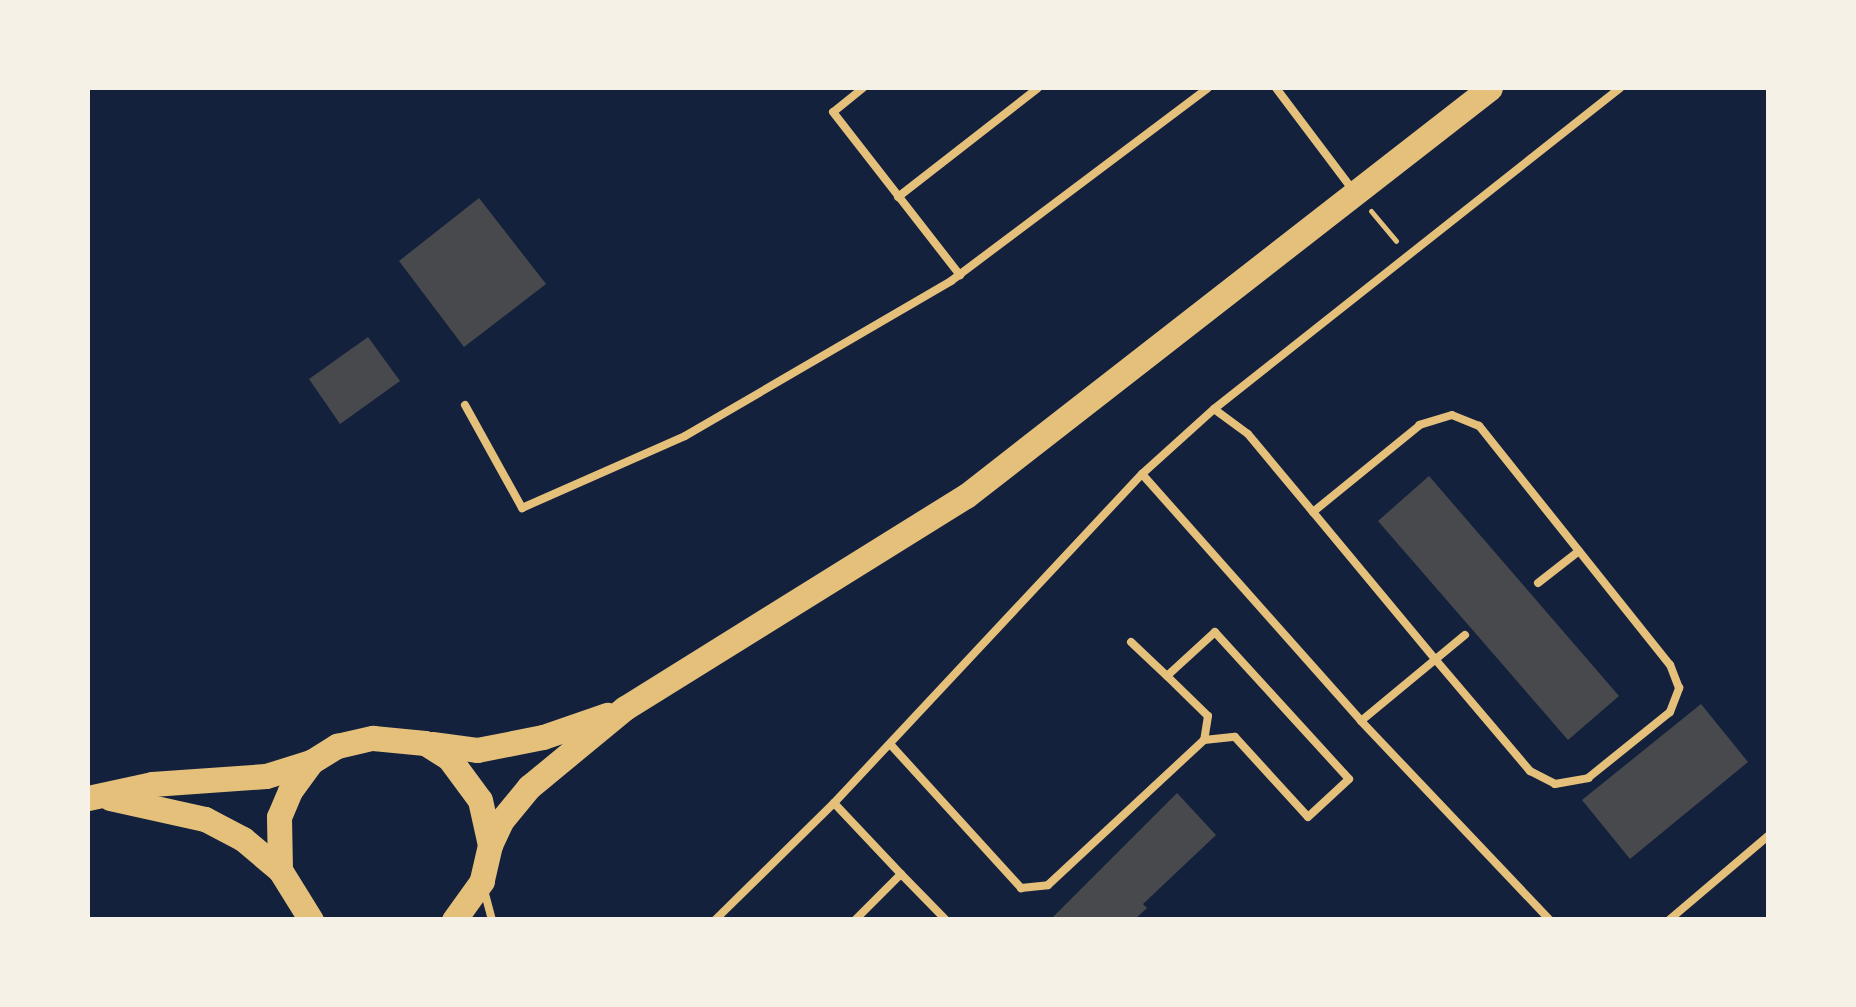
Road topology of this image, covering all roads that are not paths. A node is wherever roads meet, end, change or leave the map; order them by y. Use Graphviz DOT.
graph roads {
  1 [pos="864,88"];
  2 [pos="1038,88"];
  3 [pos="1208,88"];
  4 [pos="1276,88"];
  5 [pos="1490,88"];
  6 [pos="1620,88"];
  7 [pos="1356,194"];
  8 [pos="898,197"];
  9 [pos="960,274"];
  10 [pos="465,405"];
  11 [pos="1214,410"];
  12 [pos="1142,474"];
  13 [pos="1313,512"];
  14 [pos="1580,551"];
  15 [pos="1538,583"];
  16 [pos="1466,635"];
  17 [pos="1131,642"];
  18 [pos="1435,658"];
  19 [pos="1167,676"];
  20 [pos="626,708"];
  21 [pos="1361,721"];
  22 [pos="1204,740"];
  23 [pos="425,743"];
  24 [pos="890,744"];
  25 [pos="311,762"];
  26 [pos="94,797"];
  27 [pos="834,804"];
  28 [pos="1768,836"];
  29 [pos="490,845"];
  30 [pos="280,870"];
  31 [pos="901,874"];
  32 [pos="482,881"];
  33 [pos="311,920"];
  34 [pos="454,920"];
  35 [pos="492,920"];
  36 [pos="714,920"];
  37 [pos="855,920"];
  38 [pos="946,920"];
  39 [pos="1550,920"];
  40 [pos="1669,920"];
  1 -- 8 [label="lane"];
  2 -- 8 [label="lane"];
  3 -- 9 [label="lane"];
  4 -- 7 [label="lane"];
  5 -- 7 [label="main road"];
  6 -- 11 [label="lane"];
  7 -- 20 [label="main road"];
  8 -- 9 [label="lane"];
  9 -- 10 [label="lane"];
  11 -- 12 [label="lane"];
  11 -- 13 [label="lane"];
  12 -- 21 [label="lane"];
  12 -- 24 [label="lane"];
  13 -- 14 [label="lane"];
  13 -- 18 [label="lane"];
  14 -- 15 [label="lane"];
  14 -- 18 [label="lane"];
  16 -- 18 [label="lane"];
  17 -- 19 [label="lane"];
  18 -- 21 [label="lane"];
  19 -- 22 [label="lane"];
  19 -- 22 [label="lane"];
  20 -- 23 [label="main road"];
  20 -- 29 [label="main road"];
  21 -- 39 [label="lane"];
  22 -- 24 [label="lane"];
  23 -- 25 [label="main road"];
  23 -- 29 [label="main road"];
  24 -- 27 [label="lane"];
  25 -- 26 [label="main road"];
  25 -- 30 [label="main road"];
  26 -- 30 [label="main road"];
  27 -- 31 [label="lane"];
  27 -- 36 [label="lane"];
  28 -- 40 [label="lane"];
  29 -- 32 [label="main road"];
  30 -- 33 [label="main road"];
  31 -- 37 [label="lane"];
  31 -- 38 [label="lane"];
  32 -- 34 [label="main road"];
  32 -- 35 [label="lane"];
}
